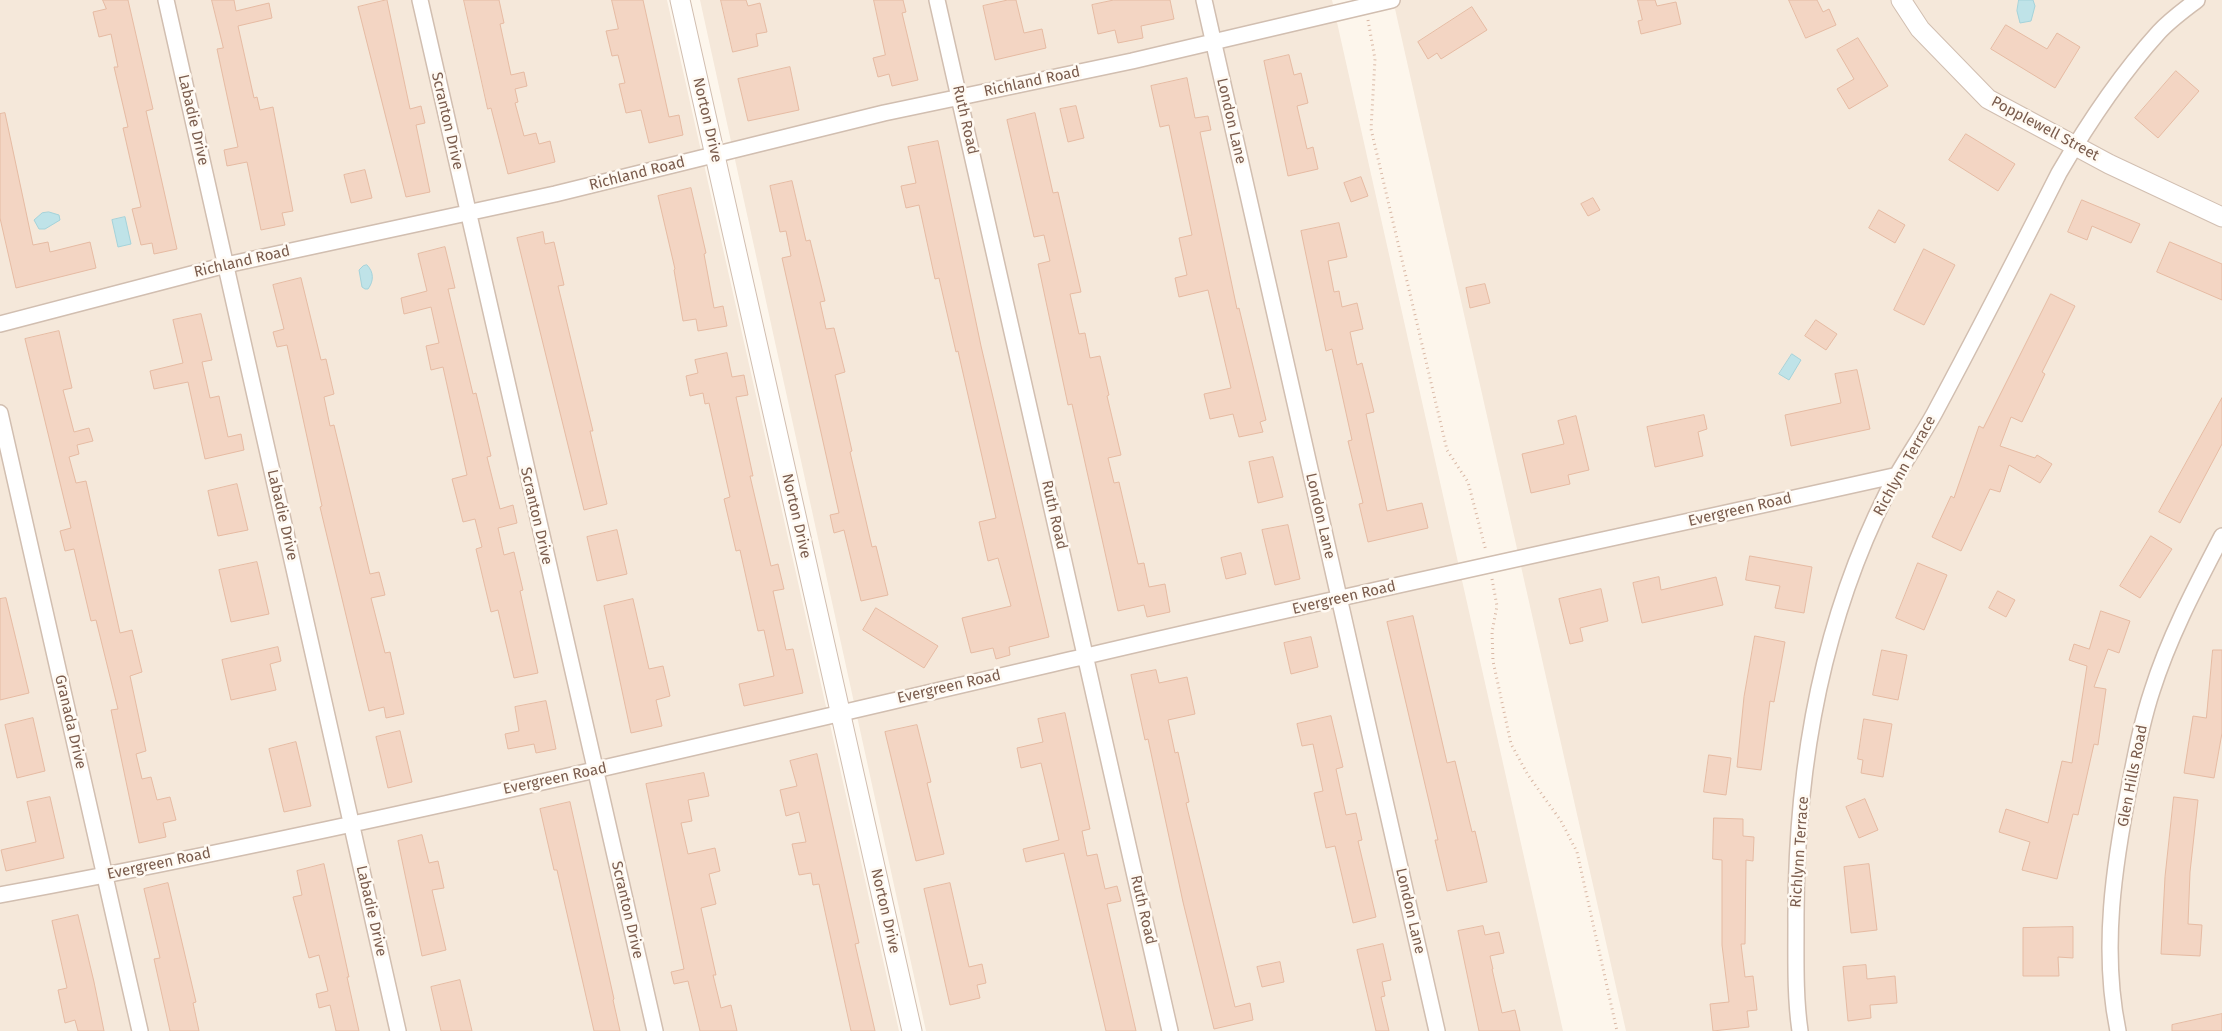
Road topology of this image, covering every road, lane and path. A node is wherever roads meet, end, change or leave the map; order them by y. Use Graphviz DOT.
graph roads {
  1 [pos="166,0"];
  2 [pos="420,0"];
  3 [pos="680,0"];
  4 [pos="937,0"];
  5 [pos="1204,0"];
  6 [pos="1392,0"];
  7 [pos="1901,0"];
  8 [pos="2197,0"];
  9 [pos="1366,6"];
  10 [pos="1213,40"];
  11 [pos="959,97"];
  12 [pos="2076,144"];
  13 [pos="716,155"];
  14 [pos="467,214"];
  15 [pos="2222,217"];
  16 [pos="226,265"];
  17 [pos="0,324"];
  18 [pos="0,413"];
  19 [pos="1898,475"];
  20 [pos="2222,536"];
  21 [pos="1490,566"];
  22 [pos="1338,599"];
  23 [pos="1086,656"];
  24 [pos="840,713"];
  25 [pos="594,770"];
  26 [pos="351,823"];
  27 [pos="105,875"];
  28 [pos="0,895"];
  29 [pos="140,1031"];
  30 [pos="398,1031"];
  31 [pos="655,1031"];
  32 [pos="912,1031"];
  33 [pos="1170,1031"];
  34 [pos="1437,1031"];
  35 [pos="1617,1031"];
  36 [pos="1800,1031"];
  37 [pos="2118,1031"];
  1 -- 16 [label="street, Labadie Drive"];
  2 -- 14 [label="street, Scranton Drive"];
  3 -- 13 [label="street, Norton Drive"];
  4 -- 11 [label="street, Ruth Road"];
  5 -- 10 [label="street, London Lane"];
  6 -- 9 [label="street, Richland Road"];
  7 -- 12 [label="street, Popplewell Street"];
  8 -- 12 [label="street, Richlynn Terrace"];
  9 -- 10 [label="street, Richland Road"];
  9 -- 21 [label="path"];
  10 -- 11 [label="street, Richland Road"];
  10 -- 22 [label="street, London Lane"];
  11 -- 13 [label="street, Richland Road"];
  11 -- 23 [label="street, Ruth Road"];
  12 -- 15 [label="street, Popplewell Street"];
  12 -- 19 [label="street, Richlynn Terrace"];
  13 -- 14 [label="street, Richland Road"];
  13 -- 24 [label="street, Norton Drive"];
  14 -- 16 [label="street, Richland Road"];
  14 -- 25 [label="street, Scranton Drive"];
  16 -- 17 [label="street, Richland Road"];
  16 -- 26 [label="street, Labadie Drive"];
  18 -- 27 [label="street, Granada Drive"];
  19 -- 21 [label="street, Evergreen Road"];
  19 -- 36 [label="street, Richlynn Terrace"];
  20 -- 37 [label="street, Glen Hills Road"];
  21 -- 22 [label="street, Evergreen Road"];
  21 -- 35 [label="path"];
  22 -- 23 [label="street, Evergreen Road"];
  22 -- 34 [label="street, London Lane"];
  23 -- 24 [label="street, Evergreen Road"];
  23 -- 33 [label="street, Ruth Road"];
  24 -- 25 [label="street, Evergreen Road"];
  24 -- 32 [label="street, Norton Drive"];
  25 -- 26 [label="street, Evergreen Road"];
  25 -- 31 [label="street, Scranton Drive"];
  26 -- 27 [label="street, Evergreen Road"];
  26 -- 30 [label="street, Labadie Drive"];
  27 -- 28 [label="street, Evergreen Road"];
  27 -- 29 [label="street, Granada Drive"];
}
